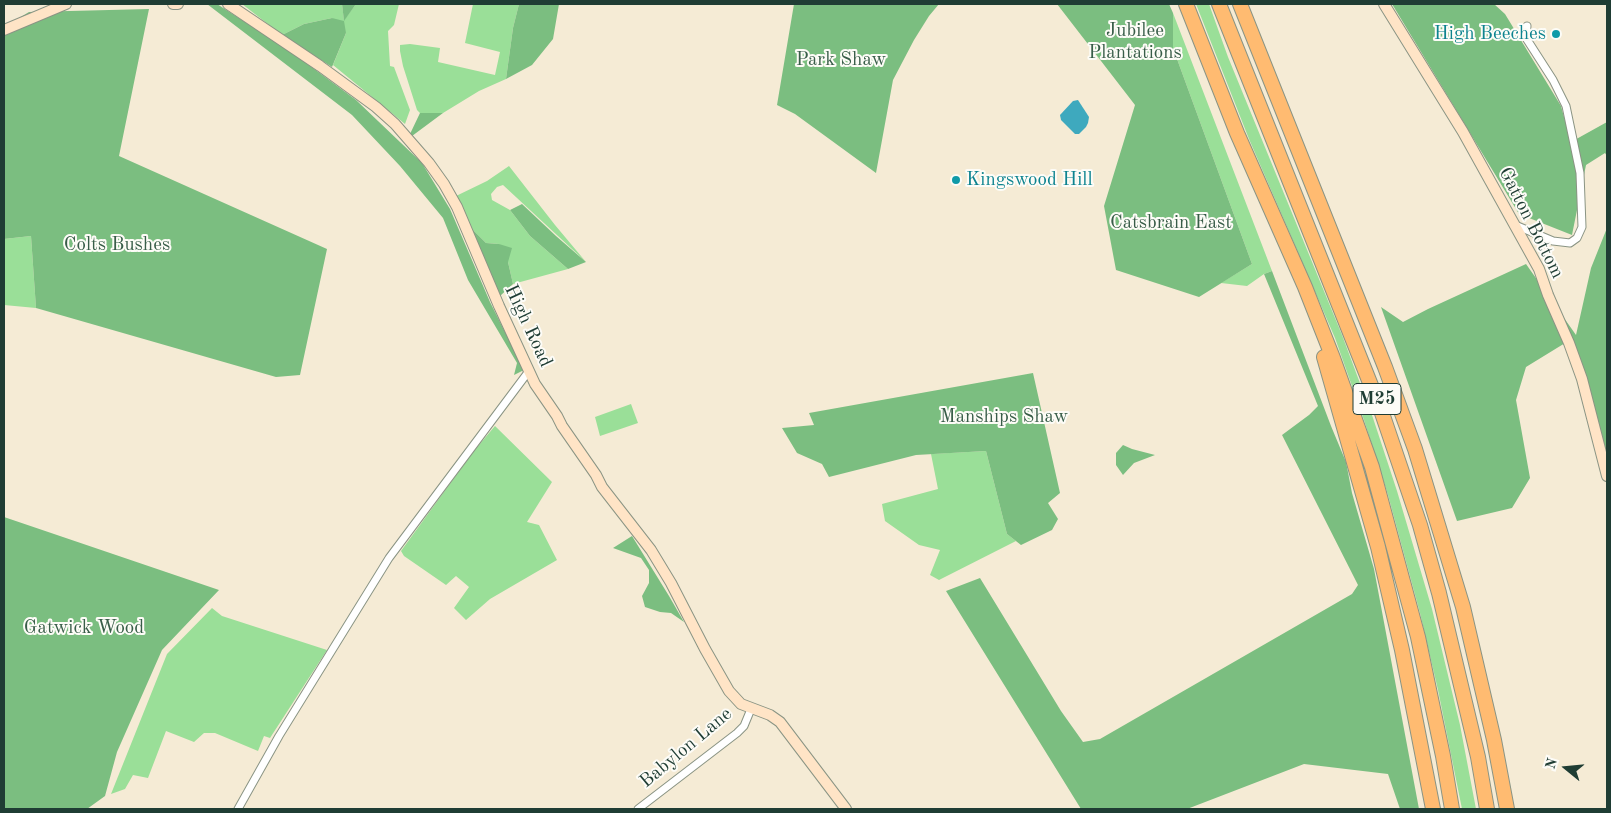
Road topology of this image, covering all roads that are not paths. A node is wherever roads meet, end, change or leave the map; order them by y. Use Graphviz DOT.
graph roads {
  1 [pos="66,4"];
  2 [pos="173,4"];
  3 [pos="178,4"];
  4 [pos="228,4"];
  5 [pos="1186,4"];
  6 [pos="1219,4"];
  7 [pos="1240,4"];
  8 [pos="1384,4"];
  9 [pos="1527,26"];
  10 [pos="4,30"];
  11 [pos="1514,225"];
  12 [pos="1305,286"];
  13 [pos="529,371"];
  14 [pos="1607,476"];
  15 [pos="751,709"];
  16 [pos="238,809"];
  17 [pos="638,809"];
  18 [pos="846,809"];
  19 [pos="1433,809"];
  20 [pos="1452,809"];
  21 [pos="1487,809"];
  22 [pos="1507,809"];
  1 -- 10 [label="street"];
  2 -- 3 [label="street"];
  4 -- 13 [label="street, High Road"];
  5 -- 12 [label="highway, M25"];
  6 -- 21 [label="highway, M25"];
  7 -- 22 [label="highway, M25"];
  8 -- 11 [label="street, Gatton Bottom"];
  9 -- 11 [label="street"];
  11 -- 14 [label="street, Gatton Bottom"];
  12 -- 19 [label="highway, M25"];
  12 -- 20 [label="highway, M25"];
  13 -- 15 [label="street, High Road"];
  13 -- 16 [label="street"];
  15 -- 17 [label="street, Babylon Lane"];
  15 -- 18 [label="street, High Road"];
}
